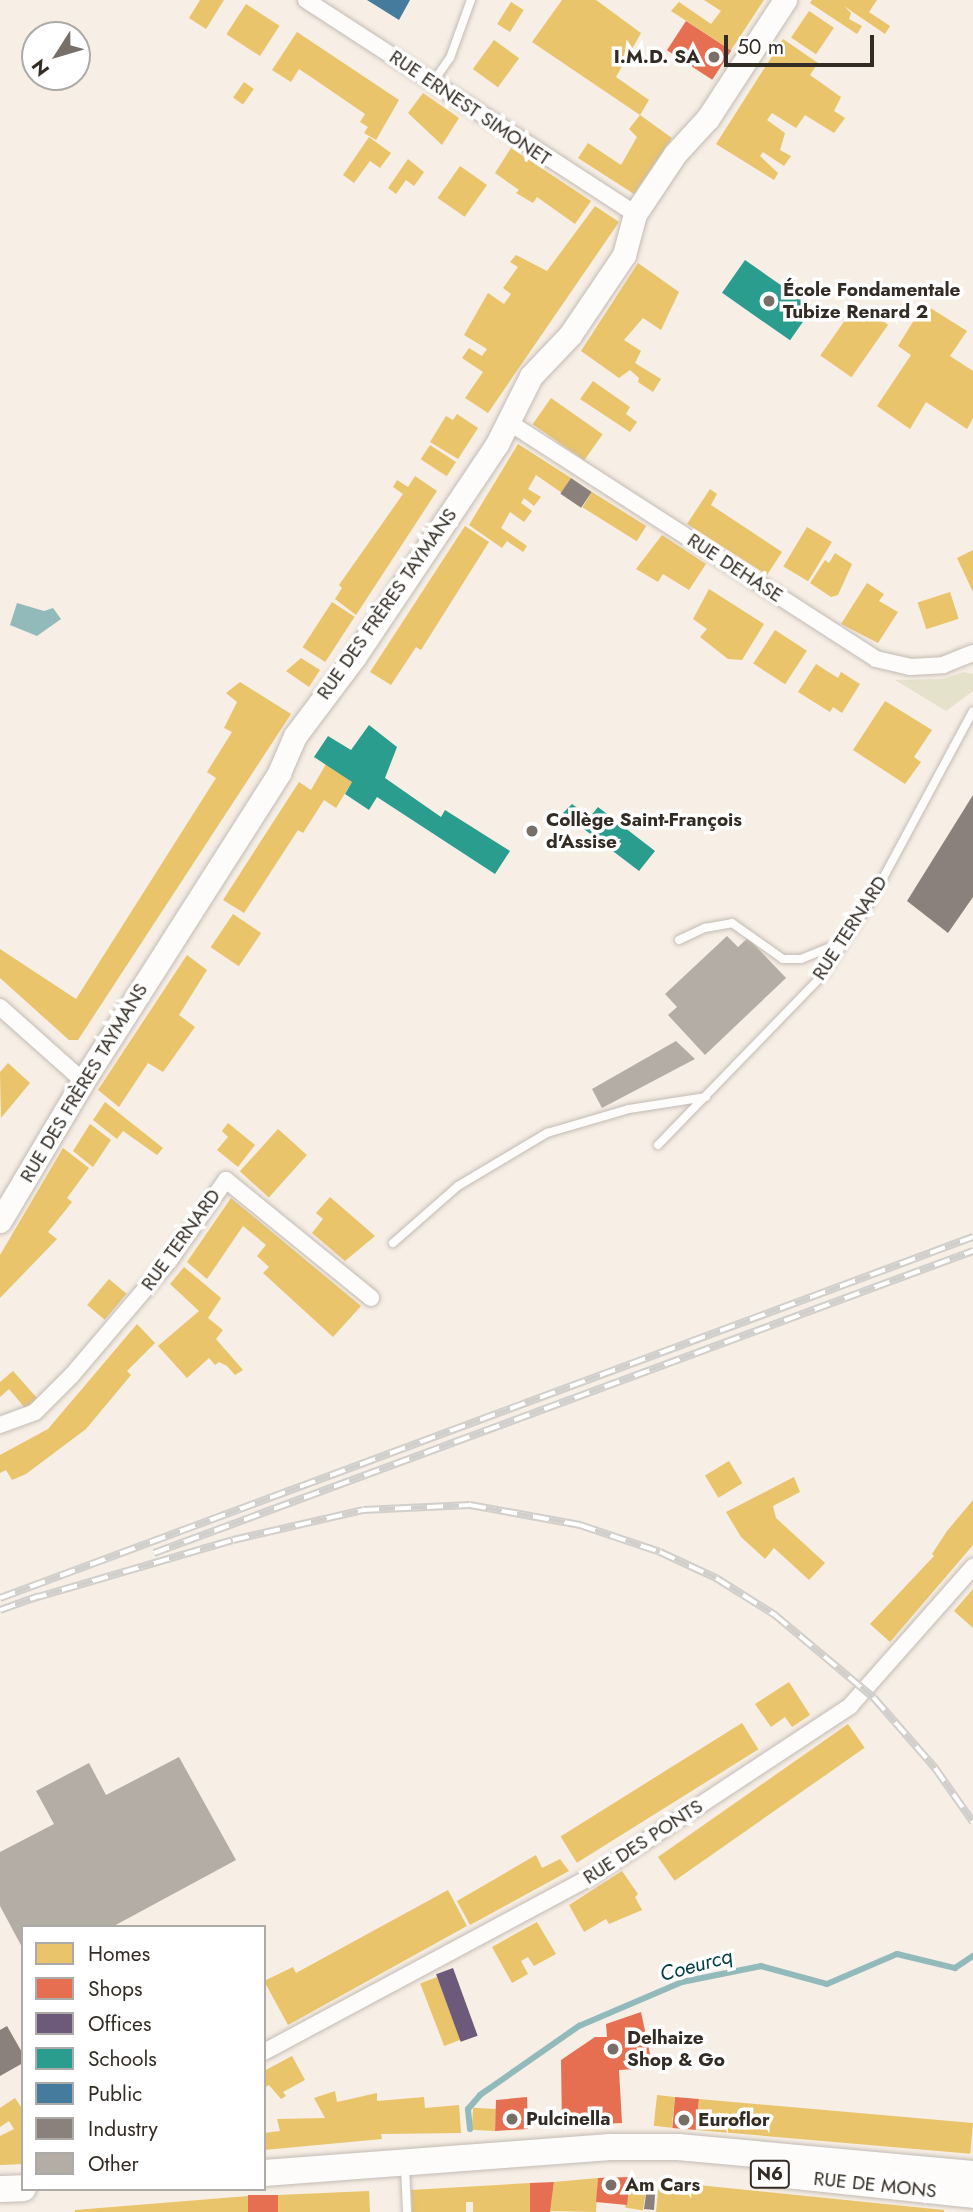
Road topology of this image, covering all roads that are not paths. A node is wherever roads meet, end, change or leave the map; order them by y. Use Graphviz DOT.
graph roads {
  1 [pos="306,0"];
  2 [pos="471,0"];
  3 [pos="785,0"];
  4 [pos="433,82"];
  5 [pos="635,215"];
  6 [pos="510,423"];
  7 [pos="973,653"];
  8 [pos="973,711"];
  9 [pos="679,940"];
  10 [pos="845,941"];
  11 [pos="0,1007"];
  12 [pos="83,1081"];
  13 [pos="706,1097"];
  14 [pos="658,1145"];
  15 [pos="0,1222"];
  16 [pos="393,1243"];
  17 [pos="371,1298"];
  18 [pos="0,1425"];
  19 [pos="973,1567"];
  20 [pos="266,2051"];
  21 [pos="568,2153"];
  22 [pos="405,2164"];
  23 [pos="266,2173"];
  24 [pos="973,2174"];
  25 [pos="21,2188"];
  26 [pos="0,2189"];
  27 [pos="973,2195"];
  28 [pos="407,2212"];
  1 -- 4 [label="street, RUE ERNEST SIMONET"];
  2 -- 4 [label="lane"];
  3 -- 5 [label="street, RUE DES FRÈRES TAYMANS"];
  4 -- 5 [label="street, RUE ERNEST SIMONET"];
  5 -- 6 [label="street, RUE DES FRÈRES TAYMANS"];
  6 -- 7 [label="street, RUE DEHASE"];
  6 -- 12 [label="street, RUE DES FRÈRES TAYMANS"];
  8 -- 10 [label="lane, RUE TERNARD"];
  9 -- 10 [label="lane"];
  10 -- 13 [label="lane, RUE TERNARD"];
  11 -- 12 [label="street"];
  12 -- 15 [label="street, RUE DES FRÈRES TAYMANS"];
  13 -- 14 [label="lane, RUE TERNARD"];
  13 -- 16 [label="lane"];
  17 -- 18 [label="street, RUE TERNARD"];
  19 -- 20 [label="street, RUE DES PONTS"];
  21 -- 22 [label="main road, RUE DE MONS / N6"];
  21 -- 24 [label="main road, RUE DE MONS / N6"];
  21 -- 27 [label="main road, RUE DE MONS / N6"];
  22 -- 23 [label="main road, RUE DE MONS / N6"];
  22 -- 28 [label="lane"];
  25 -- 26 [label="main road"];
}
